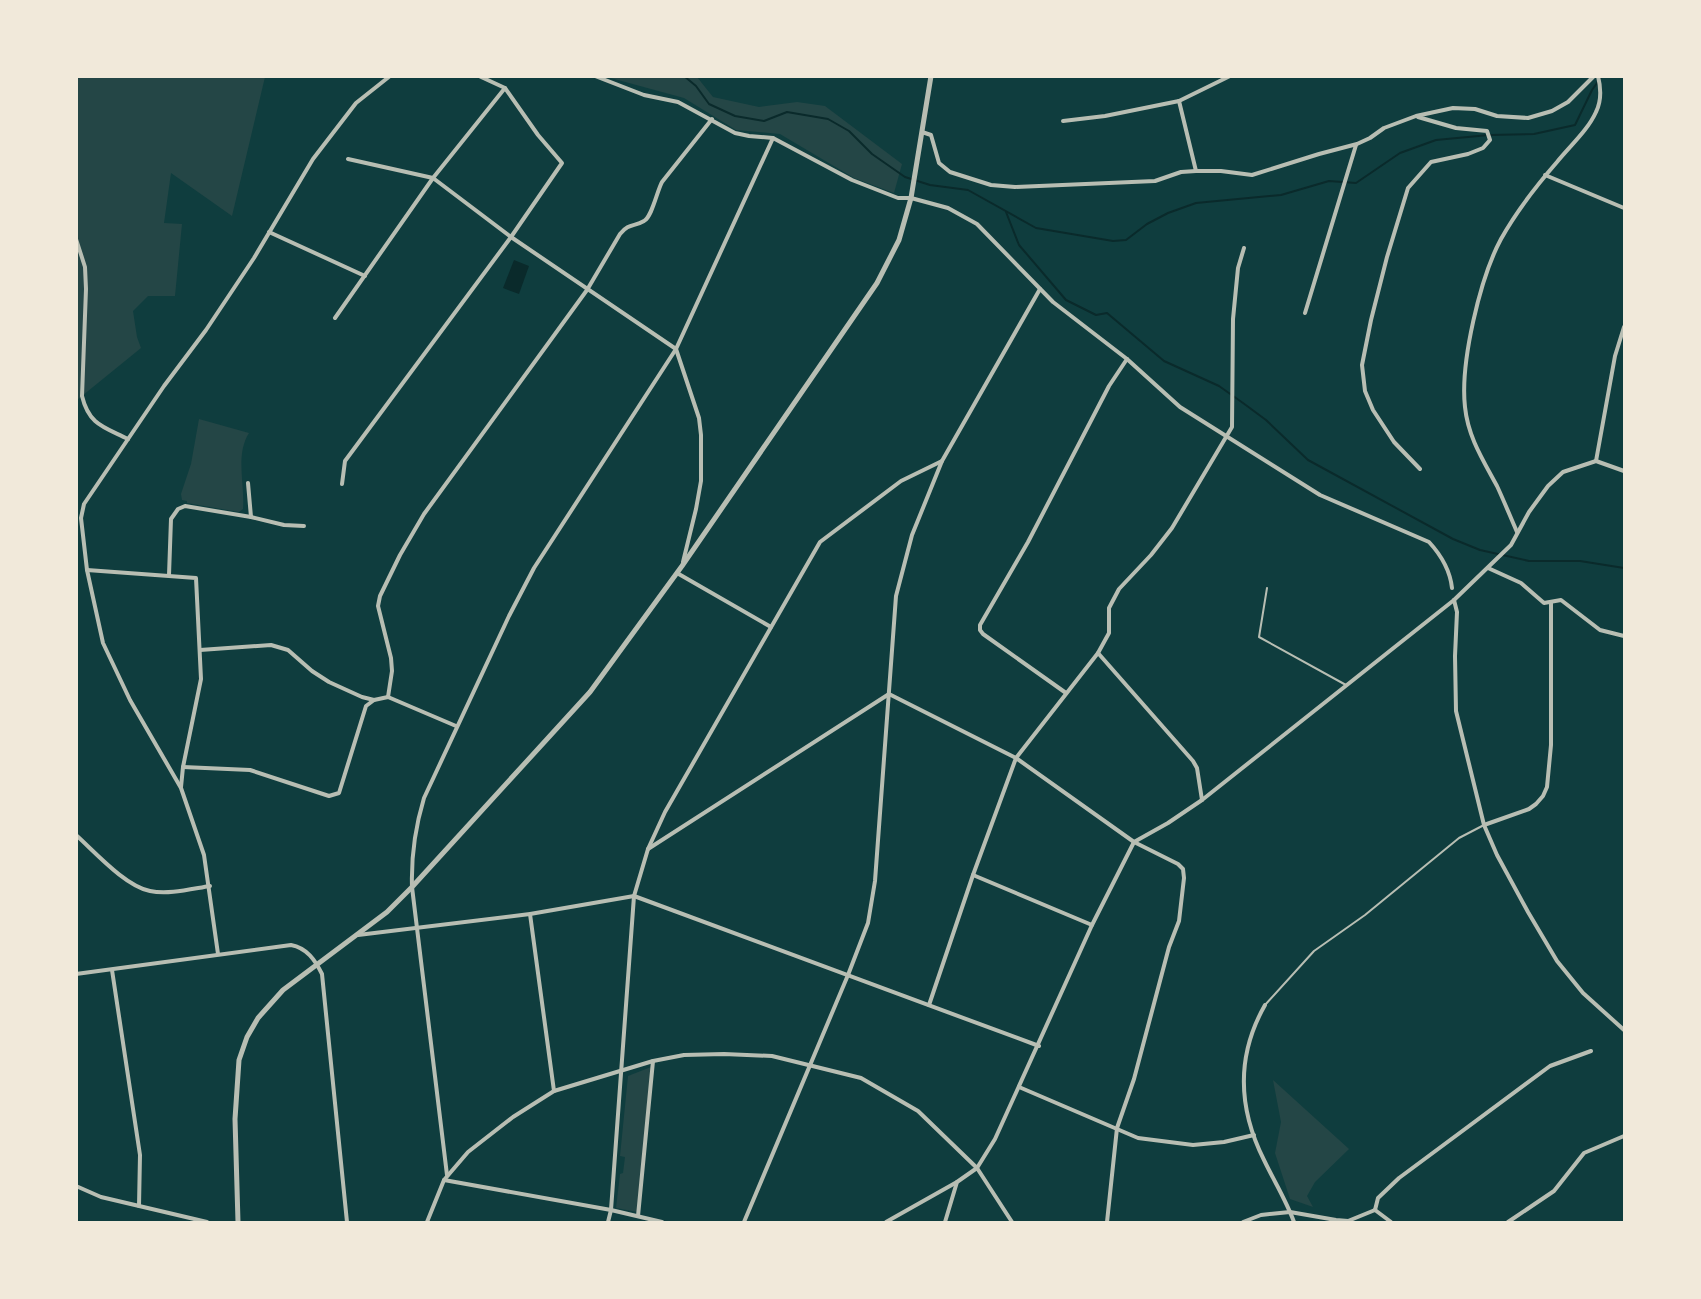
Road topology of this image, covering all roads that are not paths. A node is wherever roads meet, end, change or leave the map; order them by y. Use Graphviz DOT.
graph roads {
  1 [pos="390,76"];
  2 [pos="479,76"];
  3 [pos="595,76"];
  4 [pos="931,76"];
  5 [pos="1230,76"];
  6 [pos="1596,76"];
  7 [pos="505,88"];
  8 [pos="1179,101"];
  9 [pos="1416,116"];
  10 [pos="712,119"];
  11 [pos="1063,121"];
  12 [pos="922,132"];
  13 [pos="774,138"];
  14 [pos="1357,144"];
  15 [pos="348,159"];
  16 [pos="1196,171"];
  17 [pos="1545,175"];
  18 [pos="433,178"];
  19 [pos="911,198"];
  20 [pos="1624,208"];
  21 [pos="269,232"];
  22 [pos="511,237"];
  23 [pos="76,239"];
  24 [pos="1244,248"];
  25 [pos="365,276"];
  26 [pos="1040,289"];
  27 [pos="587,290"];
  28 [pos="1305,313"];
  29 [pos="336,318"];
  30 [pos="1624,327"];
  31 [pos="676,349"];
  32 [pos="1127,359"];
  33 [pos="1227,436"];
  34 [pos="128,439"];
  35 [pos="942,461"];
  36 [pos="1596,461"];
  37 [pos="1420,469"];
  38 [pos="1624,471"];
  39 [pos="248,483"];
  40 [pos="342,484"];
  41 [pos="251,517"];
  42 [pos="79,518"];
  43 [pos="304,526"];
  44 [pos="1518,532"];
  45 [pos="682,566"];
  46 [pos="1488,568"];
  47 [pos="87,570"];
  48 [pos="677,573"];
  49 [pos="169,575"];
  50 [pos="1268,588"];
  51 [pos="1452,588"];
  52 [pos="1454,600"];
  53 [pos="1551,603"];
  54 [pos="771,627"];
  55 [pos="1624,636"];
  56 [pos="200,650"];
  57 [pos="1098,653"];
  58 [pos="1346,685"];
  59 [pos="1066,693"];
  60 [pos="889,694"];
  61 [pos="388,697"];
  62 [pos="374,700"];
  63 [pos="456,726"];
  64 [pos="1016,758"];
  65 [pos="183,767"];
  66 [pos="181,788"];
  67 [pos="1202,800"];
  68 [pos="1484,825"];
  69 [pos="76,835"];
  70 [pos="1134,842"];
  71 [pos="648,849"];
  72 [pos="973,875"];
  73 [pos="210,886"];
  74 [pos="412,887"];
  75 [pos="634,896"];
  76 [pos="530,914"];
  77 [pos="1092,925"];
  78 [pos="416,928"];
  79 [pos="355,935"];
  80 [pos="218,954"];
  81 [pos="317,963"];
  82 [pos="112,970"];
  83 [pos="76,974"];
  84 [pos="848,975"];
  85 [pos="929,1005"];
  86 [pos="1265,1005"];
  87 [pos="1624,1030"];
  88 [pos="1039,1046"];
  89 [pos="1591,1051"];
  90 [pos="653,1060"];
  91 [pos="809,1064"];
  92 [pos="623,1070"];
  93 [pos="1019,1087"];
  94 [pos="554,1091"];
  95 [pos="1117,1128"];
  96 [pos="1254,1135"];
  97 [pos="1624,1136"];
  98 [pos="977,1168"];
  99 [pos="447,1175"];
  100 [pos="444,1180"];
  101 [pos="957,1182"];
  102 [pos="76,1186"];
  103 [pos="139,1206"];
  104 [pos="611,1210"];
  105 [pos="1375,1210"];
  106 [pos="1290,1212"];
  107 [pos="638,1216"];
  108 [pos="207,1222"];
  109 [pos="238,1222"];
  110 [pos="347,1222"];
  111 [pos="427,1222"];
  112 [pos="608,1222"];
  113 [pos="662,1222"];
  114 [pos="744,1222"];
  115 [pos="885,1222"];
  116 [pos="945,1222"];
  117 [pos="1012,1222"];
  118 [pos="1107,1222"];
  119 [pos="1243,1222"];
  120 [pos="1294,1222"];
  121 [pos="1391,1222"];
  122 [pos="1508,1222"];
  1 -- 21 [label="street"];
  2 -- 7 [label="street"];
  3 -- 10 [label="street"];
  4 -- 12 [label="street"];
  5 -- 8 [label="street"];
  6 -- 9 [label="street"];
  6 -- 17 [label="street"];
  7 -- 18 [label="street"];
  7 -- 22 [label="street"];
  8 -- 11 [label="street"];
  8 -- 16 [label="street"];
  9 -- 14 [label="street"];
  9 -- 37 [label="street"];
  10 -- 13 [label="street"];
  10 -- 27 [label="street"];
  12 -- 16 [label="street"];
  12 -- 19 [label="street"];
  13 -- 19 [label="street"];
  13 -- 31 [label="street"];
  14 -- 16 [label="street"];
  14 -- 28 [label="street"];
  15 -- 18 [label="street"];
  17 -- 20 [label="street"];
  17 -- 44 [label="street"];
  18 -- 22 [label="street"];
  18 -- 25 [label="street"];
  19 -- 26 [label="street"];
  19 -- 45 [label="street"];
  21 -- 25 [label="street"];
  21 -- 34 [label="street"];
  22 -- 27 [label="street"];
  22 -- 40 [label="street"];
  23 -- 34 [label="street"];
  24 -- 33 [label="street"];
  25 -- 29 [label="street"];
  26 -- 32 [label="street"];
  26 -- 35 [label="street"];
  27 -- 31 [label="street"];
  27 -- 61 [label="street"];
  30 -- 36 [label="street"];
  31 -- 45 [label="street"];
  31 -- 63 [label="street"];
  32 -- 33 [label="street"];
  32 -- 59 [label="street"];
  33 -- 51 [label="street"];
  33 -- 57 [label="street"];
  34 -- 42 [label="street"];
  35 -- 54 [label="street"];
  35 -- 60 [label="street"];
  36 -- 38 [label="street"];
  36 -- 44 [label="street"];
  39 -- 41 [label="street"];
  41 -- 43 [label="street"];
  41 -- 49 [label="street"];
  42 -- 47 [label="street"];
  44 -- 46 [label="street"];
  45 -- 48 [label="street"];
  46 -- 52 [label="street"];
  46 -- 53 [label="street"];
  47 -- 49 [label="street"];
  47 -- 66 [label="street"];
  48 -- 54 [label="street"];
  48 -- 74 [label="street"];
  49 -- 56 [label="street"];
  50 -- 58 [label="lane"];
  52 -- 58 [label="street"];
  52 -- 68 [label="street"];
  53 -- 55 [label="street"];
  53 -- 68 [label="street"];
  54 -- 71 [label="street"];
  56 -- 62 [label="street"];
  56 -- 65 [label="street"];
  57 -- 59 [label="street"];
  57 -- 67 [label="street"];
  58 -- 67 [label="street"];
  59 -- 64 [label="street"];
  60 -- 64 [label="street"];
  60 -- 71 [label="street"];
  60 -- 84 [label="street"];
  61 -- 62 [label="street"];
  61 -- 63 [label="street"];
  62 -- 65 [label="street"];
  63 -- 74 [label="street"];
  64 -- 70 [label="street"];
  64 -- 72 [label="street"];
  65 -- 66 [label="street"];
  66 -- 73 [label="street"];
  67 -- 70 [label="street"];
  68 -- 86 [label="lane"];
  68 -- 87 [label="street"];
  69 -- 73 [label="street"];
  70 -- 77 [label="street"];
  70 -- 95 [label="street"];
  71 -- 75 [label="street"];
  72 -- 77 [label="street"];
  72 -- 85 [label="street"];
  73 -- 80 [label="street"];
  74 -- 78 [label="street"];
  74 -- 79 [label="street"];
  75 -- 76 [label="street"];
  75 -- 84 [label="street"];
  75 -- 92 [label="street"];
  76 -- 78 [label="street"];
  76 -- 94 [label="street"];
  77 -- 88 [label="street"];
  78 -- 79 [label="street"];
  78 -- 99 [label="street"];
  79 -- 81 [label="street"];
  80 -- 81 [label="street"];
  80 -- 82 [label="street"];
  81 -- 109 [label="street"];
  81 -- 110 [label="street"];
  82 -- 83 [label="street"];
  82 -- 103 [label="street"];
  84 -- 85 [label="street"];
  84 -- 91 [label="street"];
  85 -- 88 [label="street"];
  86 -- 96 [label="street"];
  88 -- 93 [label="street"];
  89 -- 105 [label="street"];
  90 -- 91 [label="street"];
  90 -- 92 [label="street"];
  90 -- 107 [label="street"];
  91 -- 98 [label="street"];
  91 -- 114 [label="street"];
  92 -- 94 [label="street"];
  92 -- 104 [label="street"];
  93 -- 95 [label="street"];
  93 -- 98 [label="street"];
  94 -- 99 [label="street"];
  95 -- 96 [label="street"];
  95 -- 118 [label="street"];
  96 -- 106 [label="street"];
  97 -- 122 [label="street"];
  98 -- 101 [label="street"];
  98 -- 117 [label="street"];
  99 -- 100 [label="street"];
  100 -- 104 [label="street"];
  100 -- 111 [label="street"];
  101 -- 115 [label="street"];
  101 -- 116 [label="street"];
  102 -- 103 [label="street"];
  103 -- 108 [label="street"];
  104 -- 107 [label="street"];
  104 -- 112 [label="street"];
  105 -- 106 [label="street"];
  105 -- 121 [label="street"];
  106 -- 119 [label="street"];
  106 -- 120 [label="street"];
  107 -- 113 [label="street"];
}
